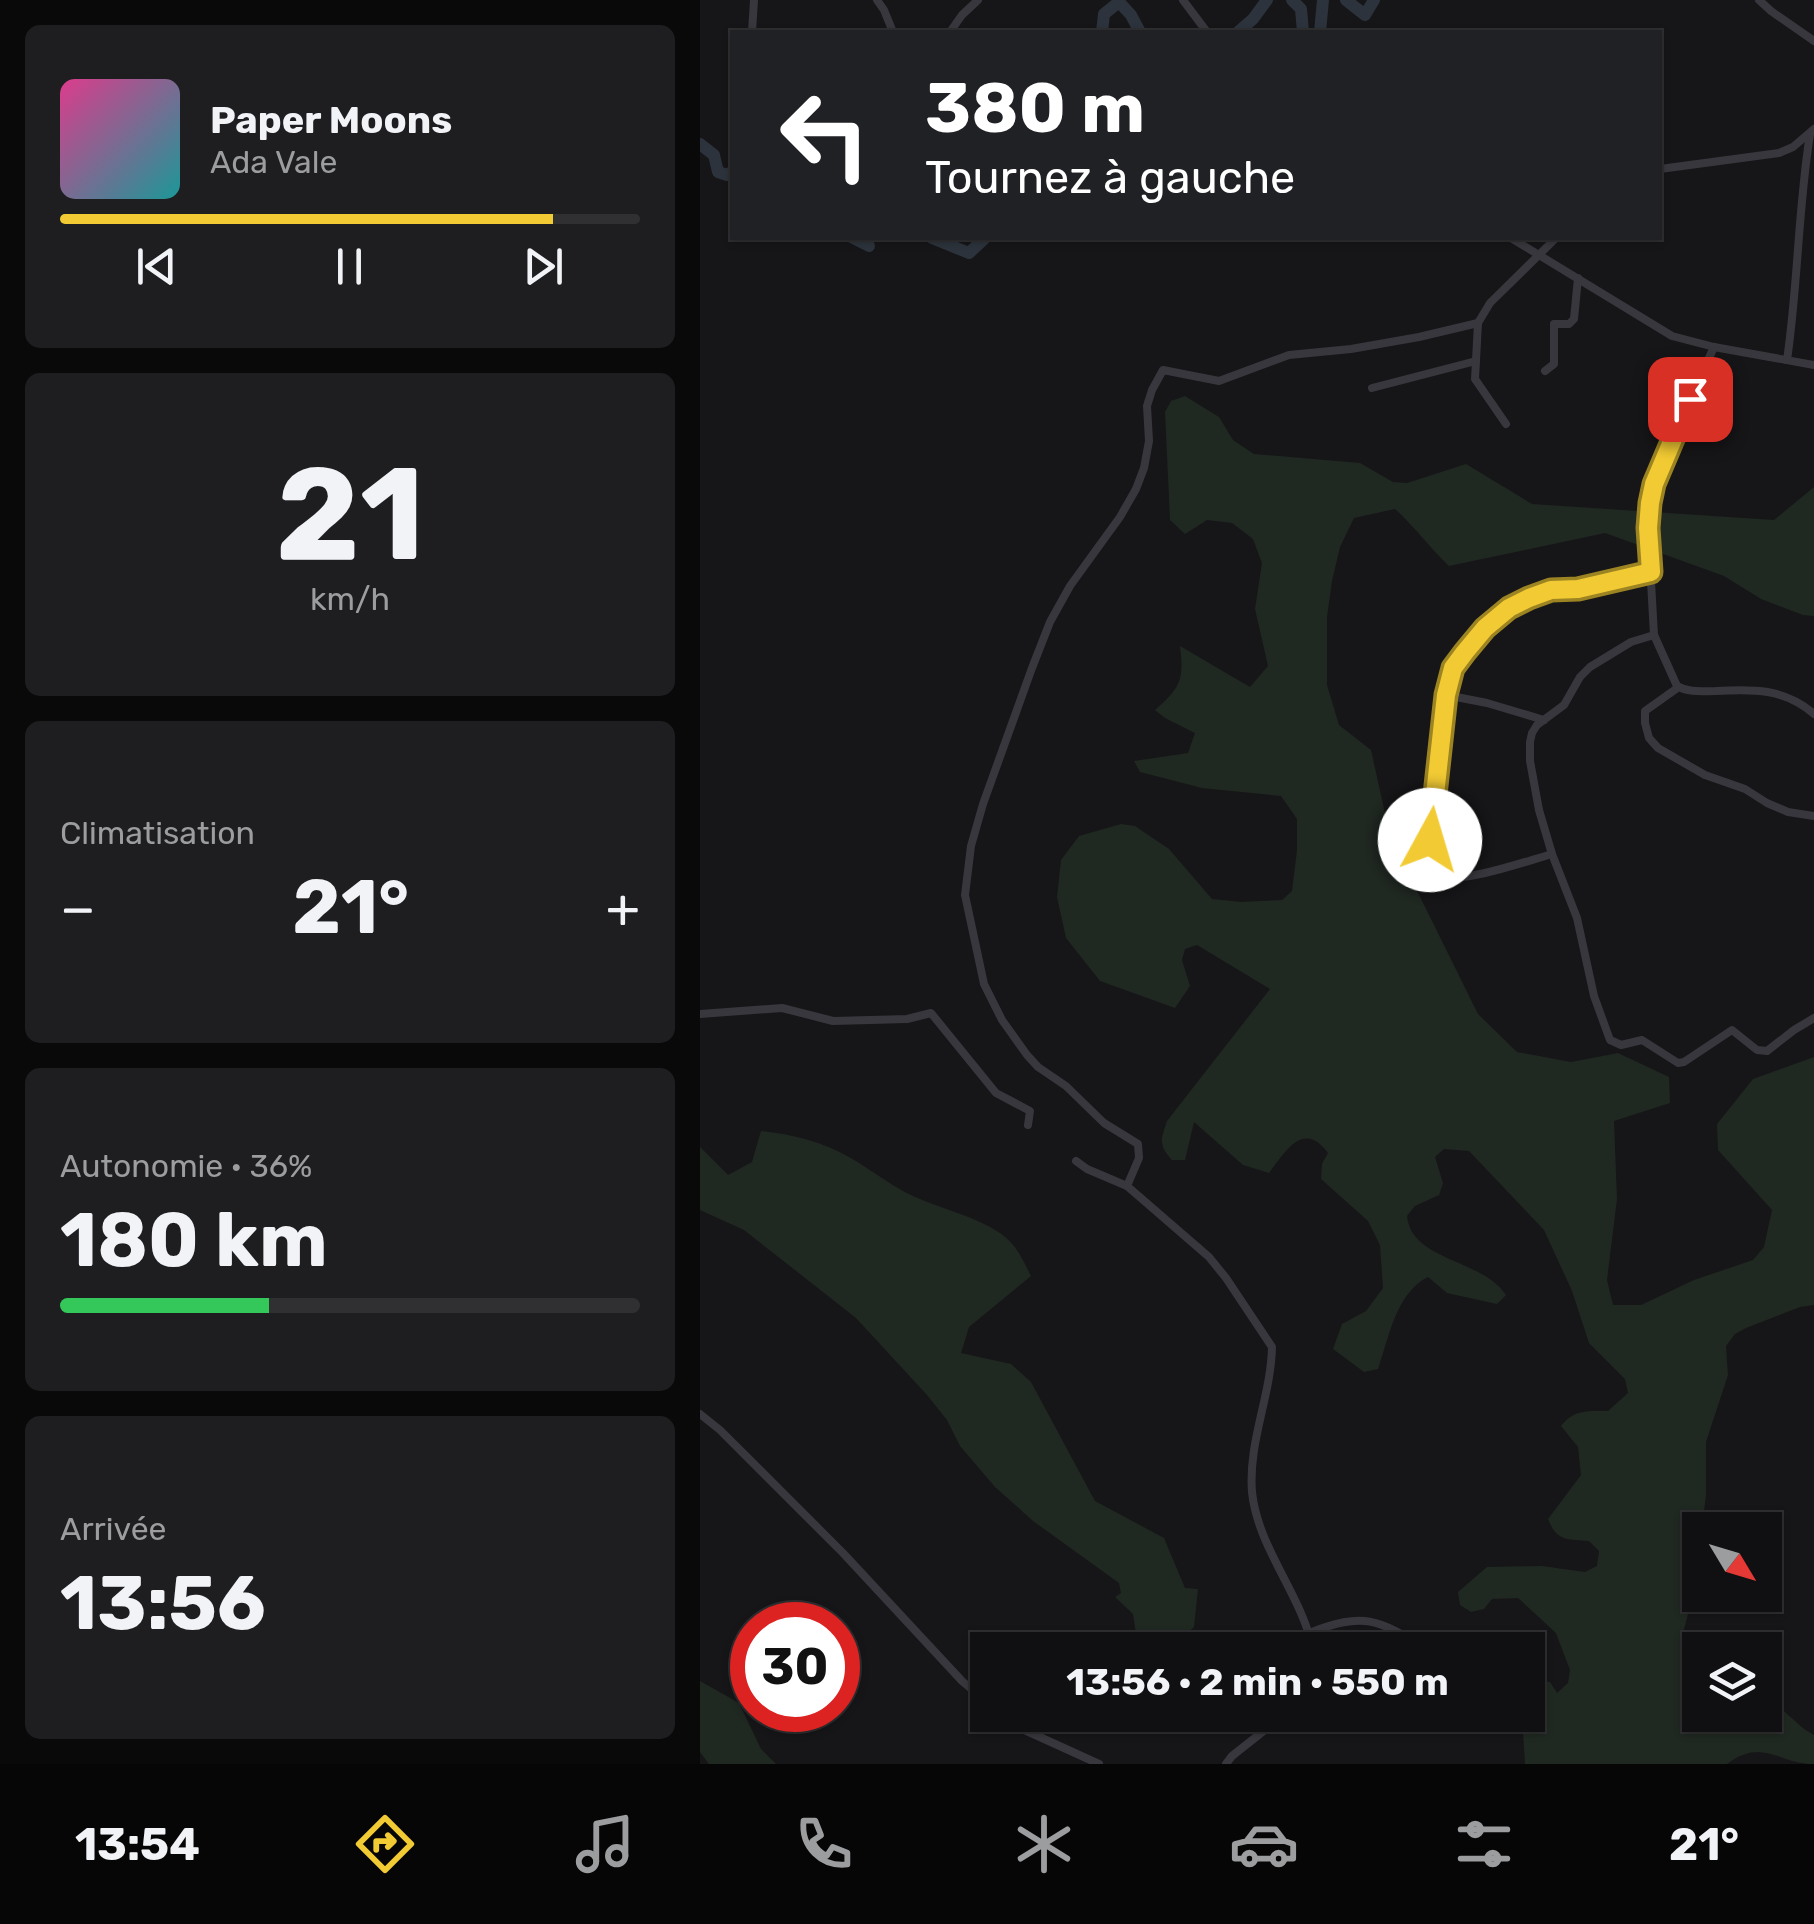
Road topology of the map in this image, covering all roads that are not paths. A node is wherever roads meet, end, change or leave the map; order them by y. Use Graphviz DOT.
graph roads {
  1 [pos="754,0"];
  2 [pos="877,0"];
  3 [pos="978,0"];
  4 [pos="1183,0"];
  5 [pos="1760,0"];
  6 [pos="752,30"];
  7 [pos="892,30"];
  8 [pos="951,30"];
  9 [pos="1206,30"];
  10 [pos="1814,41"];
  11 [pos="1812,132"];
  12 [pos="1662,169"];
  13 [pos="1515,240"];
  14 [pos="1554,240"];
  15 [pos="1541,254"];
  16 [pos="1578,278"];
  17 [pos="1478,322"];
  18 [pos="1714,348"];
  19 [pos="1788,360"];
  20 [pos="1476,361"];
  21 [pos="1814,365"];
  22 [pos="1545,371"];
  23 [pos="1372,388"];
  24 [pos="1506,424"];
  25 [pos="1651,572"];
  26 [pos="1654,635"];
  27 [pos="1677,686"];
  28 [pos="1446,695"];
  29 [pos="1814,714"];
  30 [pos="1544,720"];
  31 [pos="1814,816"];
  32 [pos="1552,854"];
  33 [pos="700,1014"];
  34 [pos="1814,1018"];
  35 [pos="1028,1125"];
  36 [pos="1076,1161"];
  37 [pos="1127,1186"];
  38 [pos="700,1414"];
  39 [pos="1308,1632"];
  40 [pos="1311,1632"];
  41 [pos="1394,1632"];
  42 [pos="970,1688"];
  43 [pos="1029,1732"];
  44 [pos="1262,1732"];
  45 [pos="1099,1764"];
  46 [pos="1226,1764"];
  1 -- 6 [label="street"];
  2 -- 7 [label="street"];
  3 -- 8 [label="street"];
  4 -- 9 [label="street"];
  5 -- 10 [label="street"];
  11 -- 12 [label="street"];
  11 -- 19 [label="street"];
  13 -- 15 [label="street"];
  14 -- 15 [label="street"];
  15 -- 16 [label="street"];
  15 -- 17 [label="street"];
  16 -- 18 [label="street"];
  16 -- 22 [label="street"];
  17 -- 20 [label="street"];
  17 -- 37 [label="street"];
  18 -- 19 [label="street"];
  18 -- 25 [label="street"];
  19 -- 21 [label="street"];
  20 -- 23 [label="street"];
  20 -- 24 [label="street"];
  25 -- 26 [label="street"];
  25 -- 28 [label="street"];
  26 -- 27 [label="street"];
  26 -- 30 [label="street"];
  27 -- 29 [label="street"];
  27 -- 31 [label="street"];
  28 -- 30 [label="street"];
  28 -- 32 [label="street"];
  30 -- 32 [label="street"];
  32 -- 34 [label="street"];
  33 -- 35 [label="street"];
  36 -- 37 [label="street"];
  37 -- 39 [label="street"];
  38 -- 42 [label="street"];
  40 -- 41 [label="street"];
  43 -- 45 [label="street"];
  44 -- 46 [label="street"];
}
